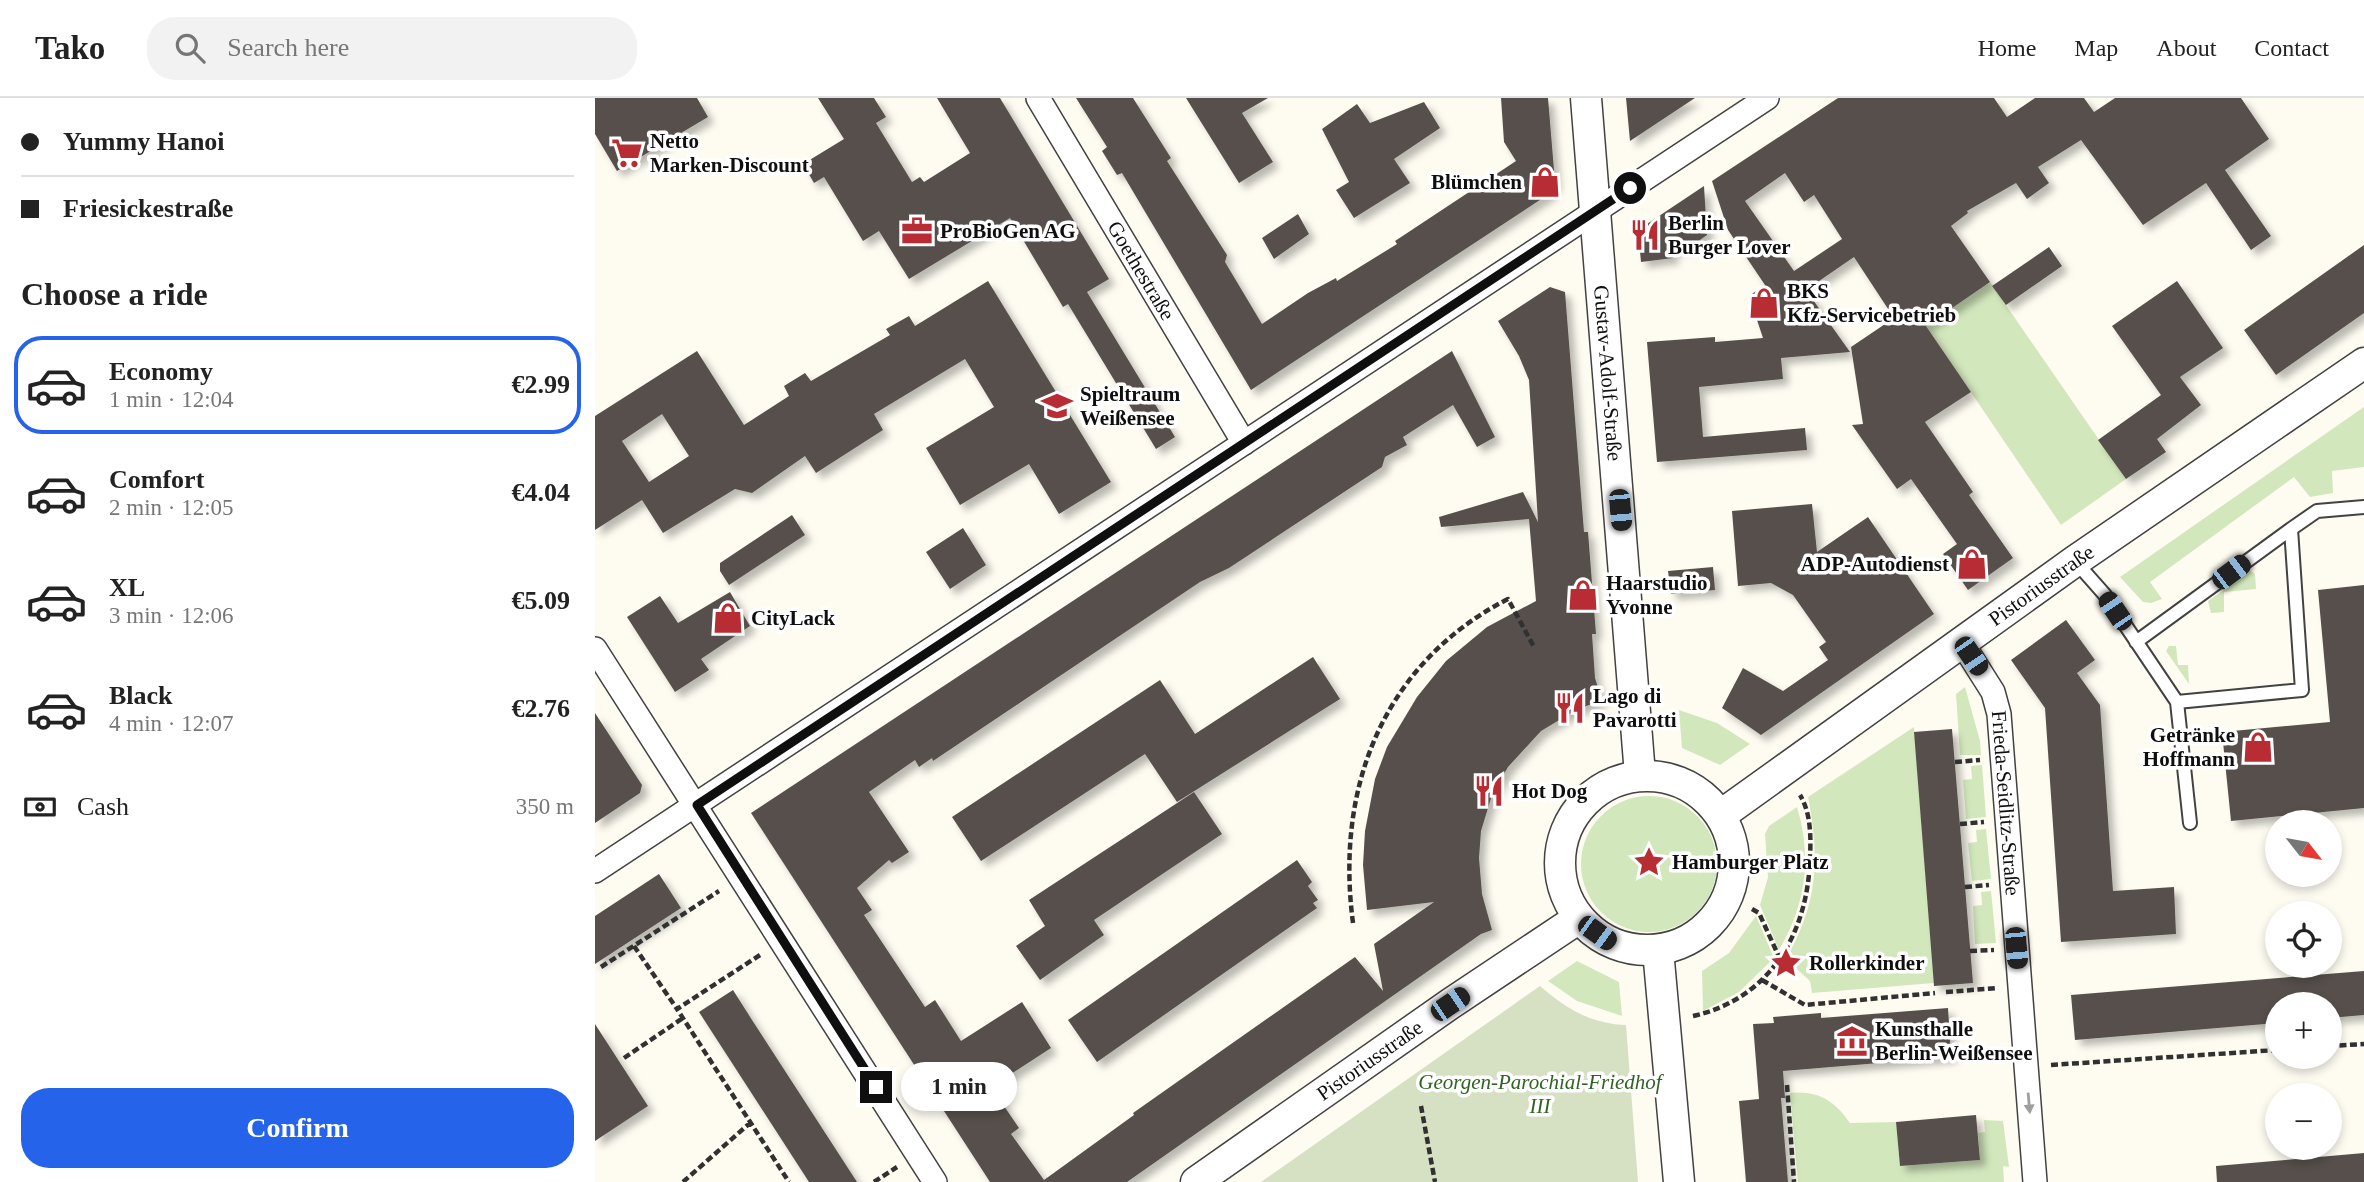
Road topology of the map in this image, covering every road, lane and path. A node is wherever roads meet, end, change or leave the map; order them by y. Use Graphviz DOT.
graph roads {
  1 [pos="1038,98"];
  2 [pos="1586,98"];
  3 [pos="1767,98"];
  4 [pos="1595,211"];
  5 [pos="2364,363"];
  6 [pos="1244,443"];
  7 [pos="2364,507"];
  8 [pos="2291,529"];
  9 [pos="2075,561"];
  10 [pos="2136,642"];
  11 [pos="1962,643"];
  12 [pos="1534,647"];
  13 [pos="595,649"];
  14 [pos="2177,702"];
  15 [pos="1640,775"];
  16 [pos="1800,795"];
  17 [pos="697,805"];
  18 [pos="1721,815"];
  19 [pos="2190,823"];
  20 [pos="595,871"];
  21 [pos="719,891"];
  22 [pos="1752,909"];
  23 [pos="1579,918"];
  24 [pos="1353,923"];
  25 [pos="634,946"];
  26 [pos="1658,950"];
  27 [pos="760,955"];
  28 [pos="1780,959"];
  29 [pos="601,967"];
  30 [pos="1762,980"];
  31 [pos="2019,986"];
  32 [pos="1946,992"];
  33 [pos="1935,993"];
  34 [pos="677,1009"];
  35 [pos="1693,1016"];
  36 [pos="683,1018"];
  37 [pos="2364,1044"];
  38 [pos="2342,1045"];
  39 [pos="2265,1051"];
  40 [pos="624,1058"];
  41 [pos="2026,1067"];
  42 [pos="1787,1085"];
  43 [pos="1421,1106"];
  44 [pos="750,1123"];
  45 [pos="898,1167"];
  46 [pos="683,1182"];
  47 [pos="789,1182"];
  48 [pos="874,1182"];
  49 [pos="936,1182"];
  50 [pos="1196,1182"];
  51 [pos="1436,1182"];
  52 [pos="1679,1182"];
  53 [pos="1794,1182"];
  54 [pos="2035,1182"];
  1 -- 6 [label="street, Goethestraße"];
  2 -- 4 [label="street, Gustav-Adolf-Straße"];
  3 -- 4 [label="street"];
  4 -- 6 [label="street"];
  4 -- 15 [label="street, Gustav-Adolf-Straße"];
  5 -- 9 [label="street, Pistoriusstraße"];
  6 -- 17 [label="street"];
  7 -- 8 [label="lane"];
  8 -- 10 [label="lane"];
  8 -- 14 [label="lane"];
  9 -- 10 [label="lane"];
  9 -- 11 [label="street, Pistoriusstraße"];
  10 -- 14 [label="lane"];
  11 -- 18 [label="street, Pistoriusstraße"];
  11 -- 31 [label="street, Frieda-Seidlitz-Straße"];
  12 -- 24 [label="path"];
  13 -- 17 [label="street"];
  14 -- 19 [label="lane"];
  15 -- 18 [label="street"];
  15 -- 23 [label="street"];
  16 -- 28 [label="path"];
  17 -- 20 [label="street"];
  17 -- 49 [label="street"];
  18 -- 26 [label="street"];
  21 -- 25 [label="path"];
  22 -- 28 [label="path"];
  23 -- 26 [label="street"];
  23 -- 50 [label="street, Pistoriusstraße"];
  25 -- 29 [label="path"];
  25 -- 34 [label="path"];
  26 -- 52 [label="street"];
  27 -- 34 [label="path"];
  28 -- 30 [label="path"];
  30 -- 33 [label="path"];
  30 -- 35 [label="path"];
  31 -- 32 [label="path"];
  31 -- 41 [label="street, Frieda-Seidlitz-Straße"];
  34 -- 36 [label="path"];
  36 -- 40 [label="path"];
  36 -- 44 [label="path"];
  37 -- 38 [label="path"];
  39 -- 41 [label="path"];
  41 -- 54 [label="street, Frieda-Seidlitz-Straße, one-way"];
  42 -- 53 [label="path"];
  43 -- 51 [label="path"];
  44 -- 46 [label="path"];
  44 -- 47 [label="path"];
  45 -- 48 [label="path"];
}
